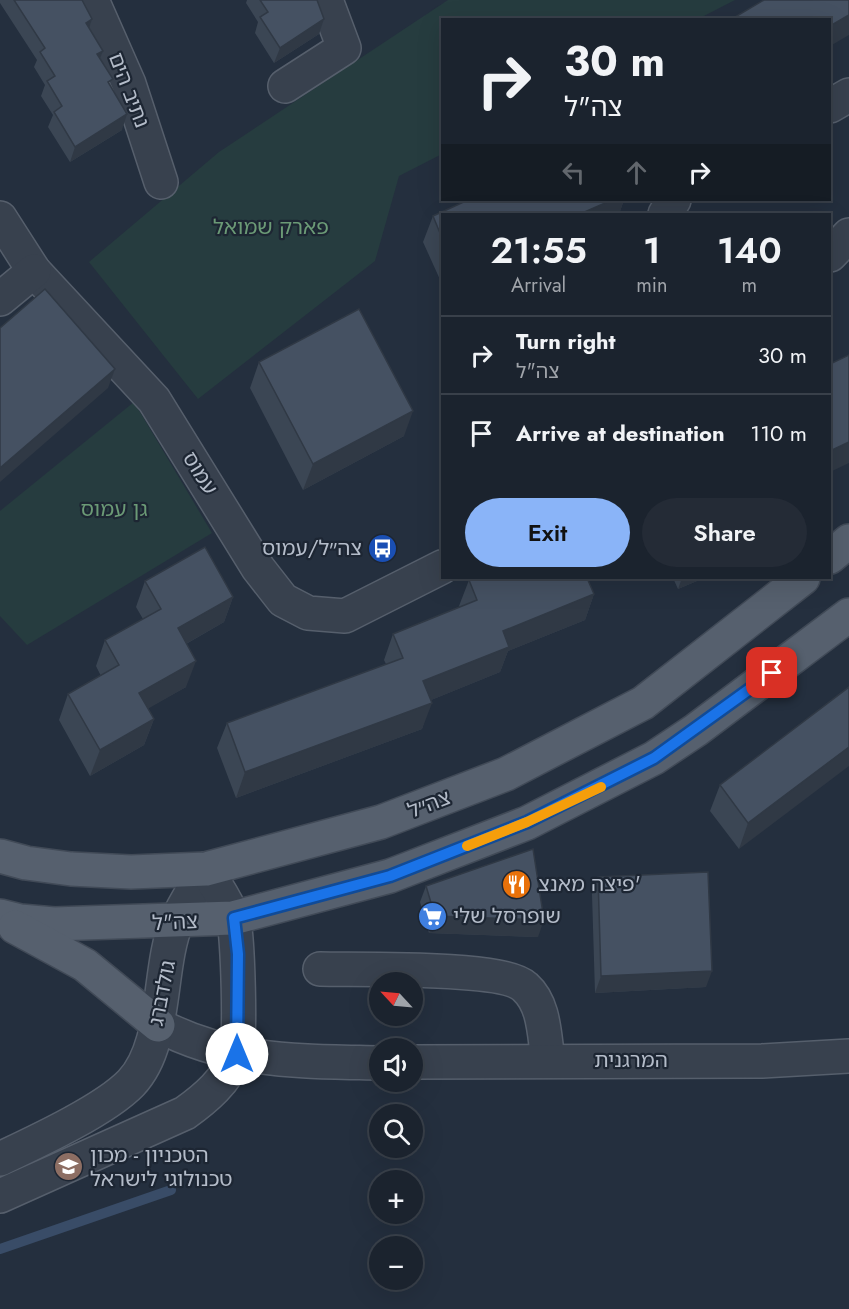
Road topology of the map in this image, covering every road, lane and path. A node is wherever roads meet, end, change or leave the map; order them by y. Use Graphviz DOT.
graph roads {
  1 [pos="92,0"];
  2 [pos="326,0"];
  3 [pos="285,86"];
  4 [pos="849,94"];
  5 [pos="831,105"];
  6 [pos="161,182"];
  7 [pos="0,218"];
  8 [pos="849,235"];
  9 [pos="831,254"];
  10 [pos="34,271"];
  11 [pos="0,299"];
  12 [pos="849,541"];
  13 [pos="831,556"];
  14 [pos="441,568"];
  15 [pos="802,579"];
  16 [pos="849,615"];
  17 [pos="0,856"];
  18 [pos="206,869"];
  19 [pos="0,916"];
  20 [pos="234,918"];
  21 [pos="0,920"];
  22 [pos="176,922"];
  23 [pos="320,969"];
  24 [pos="158,1025"];
  25 [pos="237,1054"];
  26 [pos="849,1056"];
  27 [pos="548,1060"];
  28 [pos="423,1062"];
  29 [pos="369,1063"];
  30 [pos="0,1158"];
  31 [pos="0,1196"];
  1 -- 6 [label="street, נתיב הים"];
  2 -- 3 [label="street"];
  4 -- 5 [label="street"];
  7 -- 10 [label="street, עמוס"];
  8 -- 9 [label="street"];
  10 -- 11 [label="street"];
  10 -- 14 [label="street, עמוס"];
  12 -- 13 [label="main road"];
  15 -- 18 [label="main road, צה״ל"];
  16 -- 20 [label="main road, צה\"ל"];
  17 -- 18 [label="main road, צה״ל"];
  18 -- 20 [label="street"];
  18 -- 22 [label="street, גולדברג"];
  19 -- 22 [label="main road, צה\"ל"];
  20 -- 22 [label="main road, צה\"ל"];
  20 -- 25 [label="street"];
  21 -- 24 [label="main road"];
  22 -- 24 [label="street, גולדברג"];
  23 -- 27 [label="street"];
  24 -- 25 [label="street"];
  24 -- 30 [label="street, גולדברג"];
  25 -- 29 [label="street"];
  25 -- 31 [label="street"];
  26 -- 27 [label="street, המרגנית"];
  27 -- 28 [label="street, המרגנית"];
}
